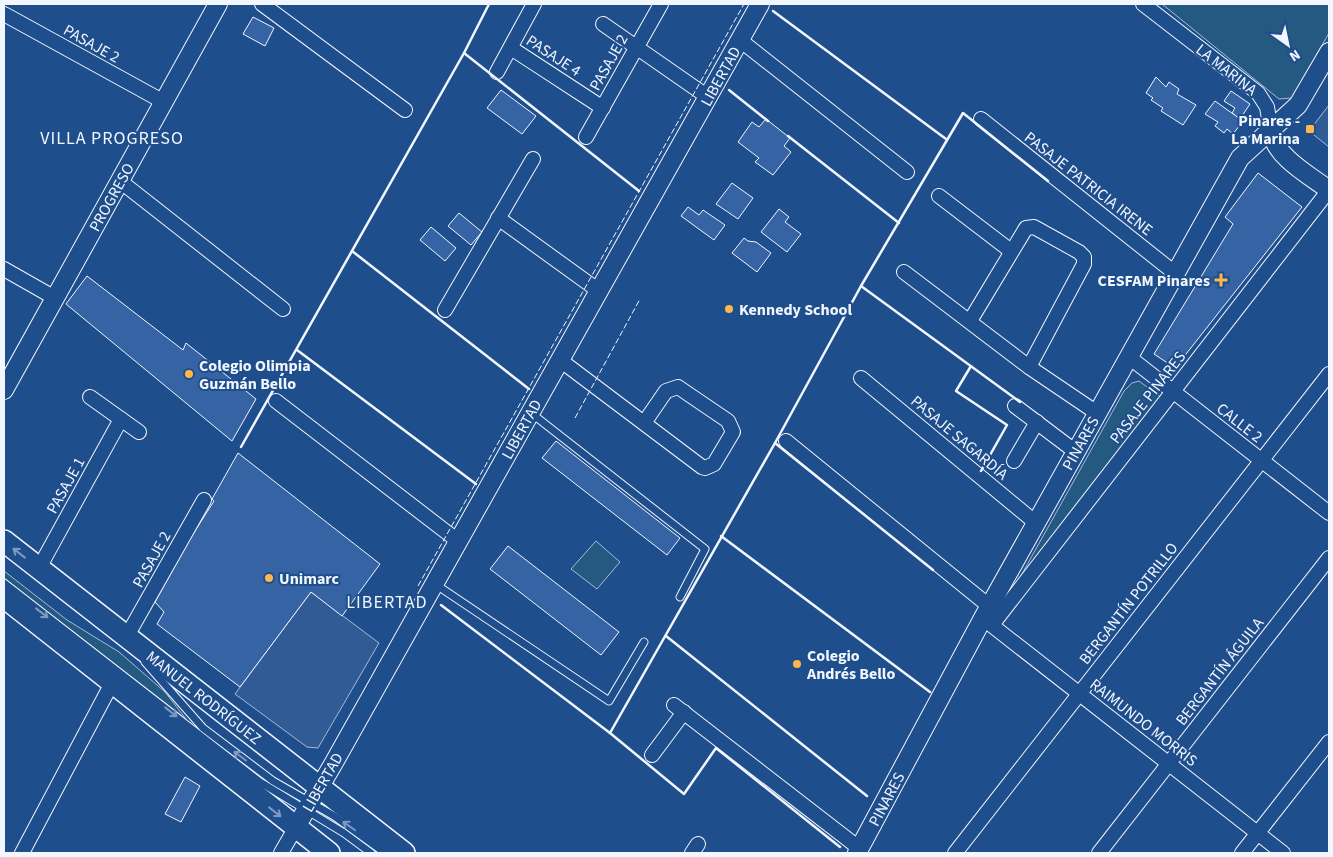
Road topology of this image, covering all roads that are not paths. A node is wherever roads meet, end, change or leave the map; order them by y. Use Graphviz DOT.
graph roads {
  1 [pos="218,4"];
  2 [pos="262,4"];
  3 [pos="534,4"];
  4 [pos="661,4"];
  5 [pos="760,4"];
  6 [pos="1143,4"];
  7 [pos="4,14"];
  8 [pos="603,24"];
  9 [pos="740,40"];
  10 [pos="511,48"];
  11 [pos="637,48"];
  12 [pos="1329,52"];
  13 [pos="498,72"];
  14 [pos="708,97"];
  15 [pos="164,102"];
  16 [pos="603,108"];
  17 [pos="405,110"];
  18 [pos="981,119"];
  19 [pos="1271,130"];
  20 [pos="586,137"];
  21 [pos="532,159"];
  22 [pos="907,172"];
  23 [pos="120,181"];
  24 [pos="1329,190"];
  25 [pos="939,196"];
  26 [pos="498,218"];
  27 [pos="1011,252"];
  28 [pos="4,269"];
  29 [pos="904,272"];
  30 [pos="1176,274"];
  31 [pos="599,291"];
  32 [pos="55,298"];
  33 [pos="283,309"];
  34 [pos="445,310"];
  35 [pos="970,321"];
  36 [pos="1129,357"];
  37 [pos="560,360"];
  38 [pos="1029,367"];
  39 [pos="1329,374"];
  40 [pos="861,378"];
  41 [pos="4,390"];
  42 [pos="1173,392"];
  43 [pos="90,397"];
  44 [pos="276,402"];
  45 [pos="1016,406"];
  46 [pos="530,413"];
  47 [pos="1097,414"];
  48 [pos="121,419"];
  49 [pos="1037,422"];
  50 [pos="644,423"];
  51 [pos="140,432"];
  52 [pos="786,441"];
  53 [pos="1076,452"];
  54 [pos="1014,461"];
  55 [pos="1262,461"];
  56 [pos="204,500"];
  57 [pos="1329,513"];
  58 [pos="1036,523"];
  59 [pos="4,541"];
  60 [pos="458,542"];
  61 [pos="1329,558"];
  62 [pos="39,568"];
  63 [pos="4,583"];
  64 [pos="434,584"];
  65 [pos="4,597"];
  66 [pos="680,597"];
  67 [pos="988,616"];
  68 [pos="127,636"];
  69 [pos="644,642"];
  70 [pos="112,683"];
  71 [pos="1080,694"];
  72 [pos="1329,742"];
  73 [pos="652,755"];
  74 [pos="1169,764"];
  75 [pos="308,807"];
  76 [pos="1258,833"];
  77 [pos="858,851"];
  78 [pos="22,853"];
  79 [pos="281,853"];
  80 [pos="329,853"];
  81 [pos="371,853"];
  82 [pos="385,853"];
  83 [pos="404,853"];
  84 [pos="955,853"];
  85 [pos="1099,853"];
  86 [pos="1242,853"];
  87 [pos="1283,853"];
  1 -- 15 [label="street, PROGRESO"];
  2 -- 17 [label="street"];
  3 -- 10 [label="street"];
  4 -- 11 [label="street, PASAJE 2"];
  5 -- 9 [label="street, LIBERTAD"];
  6 -- 19 [label="street, LA MARINA"];
  7 -- 15 [label="street, PASAJE 2"];
  8 -- 11 [label="street"];
  9 -- 14 [label="street, LIBERTAD"];
  9 -- 22 [label="street"];
  10 -- 13 [label="street"];
  10 -- 16 [label="street, PASAJE 4"];
  11 -- 14 [label="street"];
  11 -- 16 [label="street, PASAJE 2"];
  12 -- 19 [label="street, PINARES"];
  14 -- 31 [label="street, LIBERTAD"];
  15 -- 23 [label="street, PROGRESO"];
  16 -- 20 [label="street, PASAJE 2"];
  18 -- 30 [label="street, PASAJE PATRICIA IRENE"];
  19 -- 24 [label="street, LA MARINA"];
  19 -- 30 [label="street, PINARES"];
  21 -- 26 [label="street"];
  23 -- 32 [label="street, PROGRESO"];
  23 -- 33 [label="street"];
  24 -- 42 [label="street, PASAJE PINARES"];
  25 -- 27 [label="street"];
  26 -- 31 [label="street"];
  26 -- 34 [label="street"];
  27 -- 35 [label="street"];
  27 -- 38 [label="street"];
  28 -- 32 [label="street"];
  29 -- 35 [label="street"];
  30 -- 36 [label="street, PINARES"];
  31 -- 37 [label="street, LIBERTAD"];
  32 -- 41 [label="street, PROGRESO"];
  35 -- 38 [label="street"];
  36 -- 42 [label="street, CALLE 2"];
  36 -- 47 [label="street, PINARES"];
  37 -- 46 [label="street, LIBERTAD"];
  37 -- 50 [label="street"];
  38 -- 47 [label="street"];
  39 -- 55 [label="street, BERGANTÍN POTRILLO"];
  40 -- 58 [label="street, PASAJE SAGARDÍA"];
  42 -- 55 [label="street, CALLE 2"];
  42 -- 67 [label="street, PASAJE PINARES"];
  43 -- 48 [label="street"];
  44 -- 60 [label="street"];
  45 -- 49 [label="street"];
  46 -- 60 [label="street, LIBERTAD"];
  46 -- 66 [label="lane"];
  47 -- 53 [label="street, PINARES"];
  48 -- 51 [label="street"];
  48 -- 62 [label="street, PASAJE 1"];
  49 -- 53 [label="street"];
  49 -- 54 [label="street"];
  50 -- 50 [label="street"];
  52 -- 67 [label="street, RAIMUNDO MORRIS"];
  53 -- 58 [label="street, PINARES"];
  55 -- 57 [label="street, CALLE 2"];
  55 -- 71 [label="street, BERGANTÍN POTRILLO"];
  56 -- 68 [label="street, PASAJE 2"];
  58 -- 67 [label="street, PINARES"];
  62 -- 59 [label="main road, MANUEL RODRÍGUEZ, one-way"];
  60 -- 64 [label="street, LIBERTAD"];
  61 -- 74 [label="street, BERGANTÍN ÁGUILA"];
  62 -- 68 [label="main road, MANUEL RODRÍGUEZ"];
  63 -- 75 [label="lane, one-way"];
  64 -- 69 [label="lane"];
  64 -- 75 [label="street, LIBERTAD"];
  65 -- 70 [label="main road, MANUEL RODRÍGUEZ"];
  67 -- 71 [label="street, RAIMUNDO MORRIS"];
  67 -- 77 [label="street, PINARES"];
  68 -- 75 [label="main road, MANUEL RODRÍGUEZ"];
  70 -- 75 [label="main road, MANUEL RODRÍGUEZ, one-way"];
  70 -- 78 [label="street"];
  71 -- 74 [label="street, RAIMUNDO MORRIS"];
  71 -- 84 [label="street, BERGANTÍN POTRILLO"];
  72 -- 76 [label="street"];
  73 -- 77 [label="street"];
  74 -- 76 [label="street, RAIMUNDO MORRIS"];
  74 -- 85 [label="street, BERGANTÍN ÁGUILA"];
  75 -- 79 [label="street, LIBERTAD"];
  75 -- 80 [label="main road, MANUEL RODRÍGUEZ"];
  75 -- 81 [label="lane"];
  82 -- 75 [label="lane, one-way"];
  75 -- 83 [label="main road, MANUEL RODRÍGUEZ"];
  76 -- 86 [label="street"];
  76 -- 87 [label="street, RAIMUNDO MORRIS"];
}
